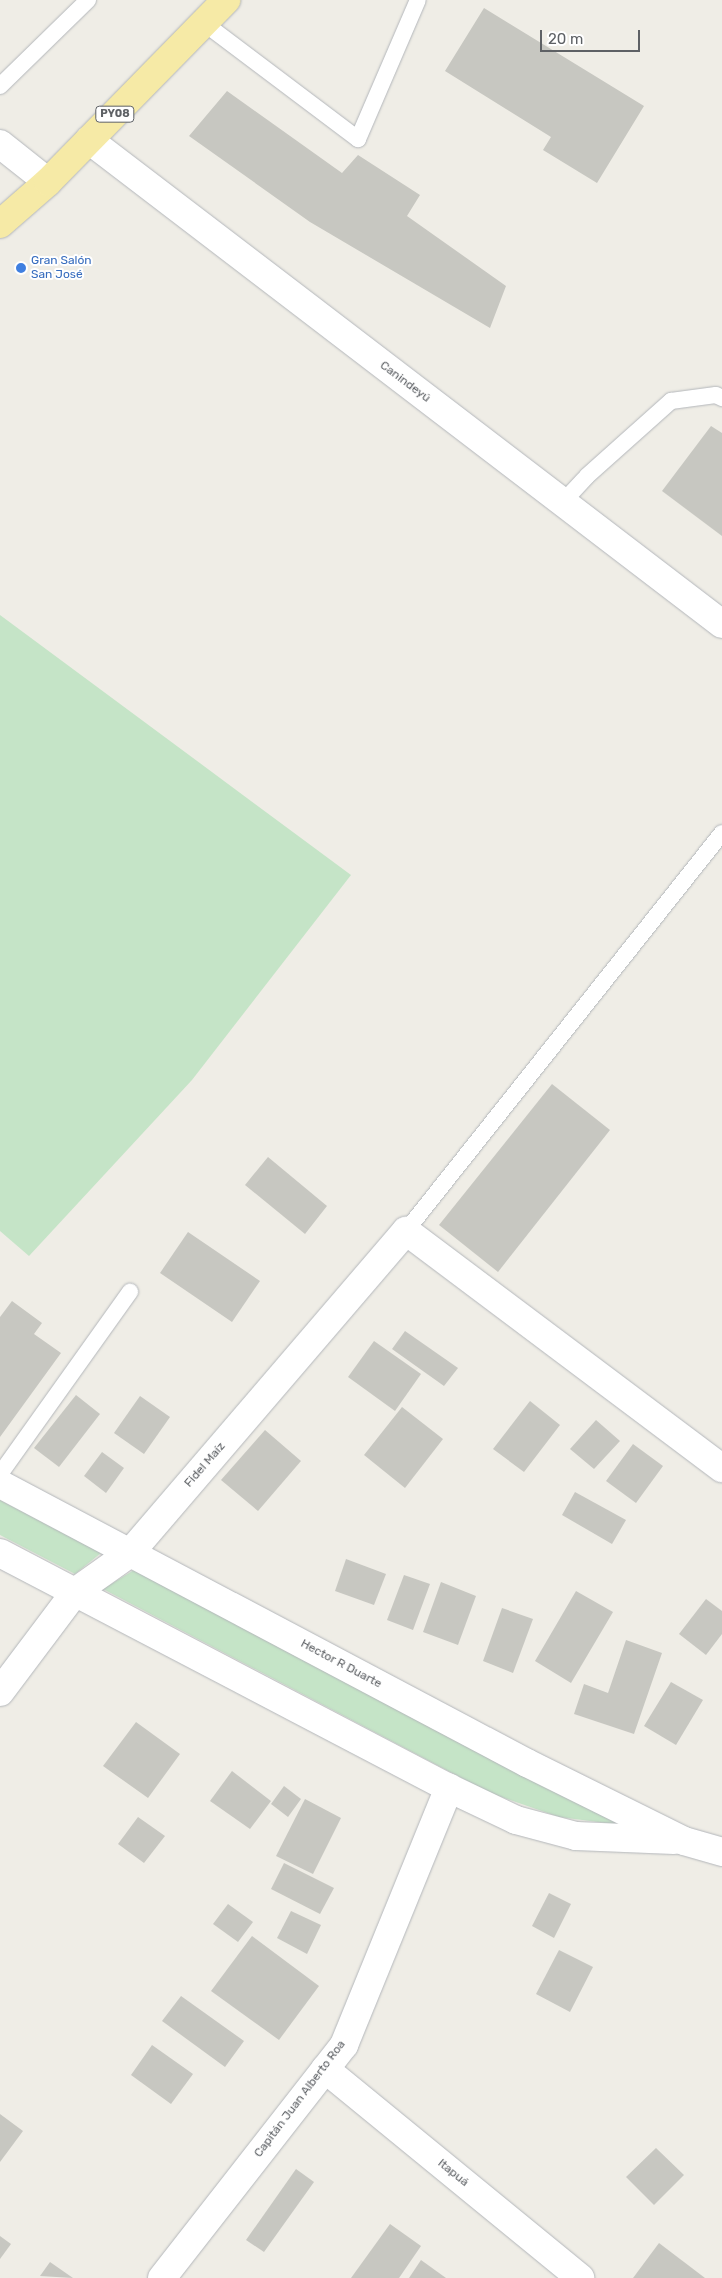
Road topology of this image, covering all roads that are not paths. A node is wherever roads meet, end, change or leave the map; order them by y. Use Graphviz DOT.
graph roads {
  1 [pos="88,0"];
  2 [pos="226,0"];
  3 [pos="418,0"];
  4 [pos="204,24"];
  5 [pos="0,86"];
  6 [pos="89,140"];
  7 [pos="0,144"];
  8 [pos="48,182"];
  9 [pos="0,224"];
  10 [pos="722,398"];
  11 [pos="563,502"];
  12 [pos="722,624"];
  13 [pos="722,833"];
  14 [pos="406,1231"];
  15 [pos="130,1292"];
  16 [pos="722,1468"];
  17 [pos="0,1474"];
  18 [pos="0,1484"];
  19 [pos="0,1553"];
  20 [pos="130,1553"];
  21 [pos="75,1592"];
  22 [pos="0,1692"];
  23 [pos="449,1788"];
  24 [pos="684,1841"];
  25 [pos="722,1852"];
  26 [pos="325,2069"];
  27 [pos="162,2278"];
  28 [pos="580,2278"];
  1 -- 5 [label="lane"];
  2 -- 4 [label="highway, PY08"];
  3 -- 4 [label="lane"];
  4 -- 6 [label="highway, PY08"];
  6 -- 8 [label="highway, PY08"];
  6 -- 11 [label="street, Canindeyú"];
  7 -- 8 [label="street"];
  8 -- 9 [label="highway, PY08"];
  10 -- 11 [label="lane"];
  11 -- 12 [label="street, Canindeyú"];
  13 -- 14 [label="lane"];
  14 -- 16 [label="street"];
  14 -- 20 [label="street, Fidel Maíz"];
  15 -- 17 [label="lane"];
  18 -- 20 [label="street, Hector R Duarte"];
  19 -- 21 [label="street, Hector R Duarte"];
  20 -- 21 [label="street, Fidel Maíz"];
  20 -- 24 [label="street, Hector R Duarte"];
  21 -- 22 [label="street, Fidel Maíz"];
  21 -- 23 [label="street, Hector R Duarte"];
  23 -- 24 [label="street, Hector R Duarte"];
  23 -- 26 [label="street, Capitán Juan Alberto Roa"];
  24 -- 25 [label="street, Hector R Duarte"];
  26 -- 27 [label="street, Capitán Juan Alberto Roa"];
  26 -- 28 [label="street, Itapuá"];
}
